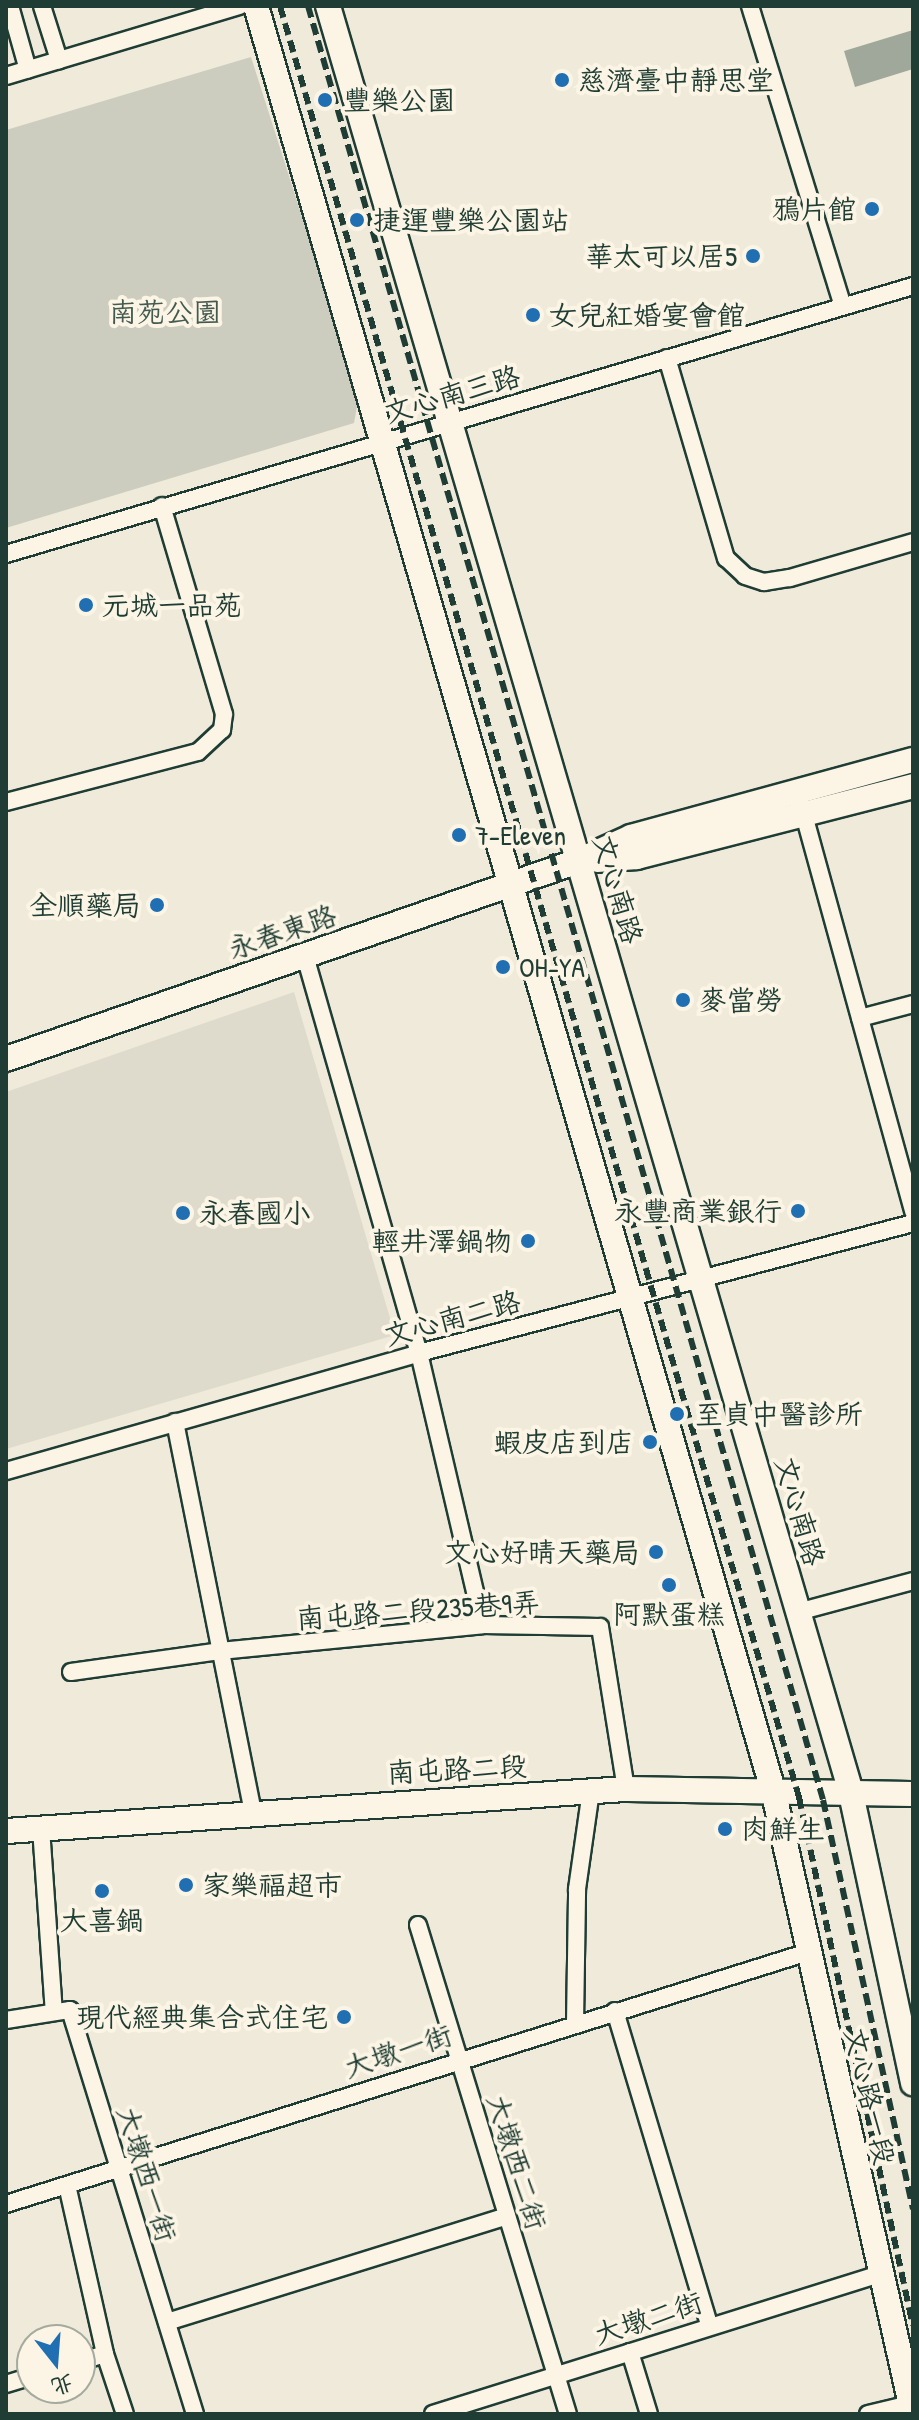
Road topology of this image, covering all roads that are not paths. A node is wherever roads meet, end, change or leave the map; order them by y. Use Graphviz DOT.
graph roads {
  1 [pos="10,6"];
  2 [pos="42,6"];
  3 [pos="240,6"];
  4 [pos="256,6"];
  5 [pos="328,6"];
  6 [pos="750,6"];
  7 [pos="59,60"];
  8 [pos="28,70"];
  9 [pos="6,76"];
  10 [pos="913,286"];
  11 [pos="843,306"];
  12 [pos="667,358"];
  13 [pos="450,422"];
  14 [pos="382,442"];
  15 [pos="162,506"];
  16 [pos="913,542"];
  17 [pos="6,554"];
  18 [pos="913,760"];
  19 [pos="913,786"];
  20 [pos="6,802"];
  21 [pos="801,802"];
  22 [pos="578,861"];
  23 [pos="511,884"];
  24 [pos="305,956"];
  25 [pos="913,1004"];
  26 [pos="860,1018"];
  27 [pos="6,1059"];
  28 [pos="913,1212"];
  29 [pos="913,1223"];
  30 [pos="700,1277"];
  31 [pos="630,1296"];
  32 [pos="419,1353"];
  33 [pos="175,1422"];
  34 [pos="6,1471"];
  35 [pos="913,1581"];
  36 [pos="798,1612"];
  37 [pos="483,1625"];
  38 [pos="220,1651"];
  39 [pos="71,1672"];
  40 [pos="626,1789"];
  41 [pos="850,1789"];
  42 [pos="773,1790"];
  43 [pos="591,1791"];
  44 [pos="913,1794"];
  45 [pos="253,1811"];
  46 [pos="41,1828"];
  47 [pos="6,1831"];
  48 [pos="418,1925"];
  49 [pos="808,1952"];
  50 [pos="615,2011"];
  51 [pos="54,2012"];
  52 [pos="6,2020"];
  53 [pos="575,2023"];
  54 [pos="458,2058"];
  55 [pos="913,2083"];
  56 [pos="118,2169"];
  57 [pos="67,2185"];
  58 [pos="6,2204"];
  59 [pos="507,2216"];
  60 [pos="879,2274"];
  61 [pos="167,2322"];
  62 [pos="709,2325"];
  63 [pos="630,2352"];
  64 [pos="105,2354"];
  65 [pos="96,2357"];
  66 [pos="557,2374"];
  67 [pos="911,2409"];
  68 [pos="125,2414"];
  69 [pos="195,2414"];
  70 [pos="433,2414"];
  71 [pos="568,2414"];
  72 [pos="649,2414"];
  73 [pos="868,2414"];
  1 -- 8 [label="street"];
  2 -- 7 [label="street"];
  3 -- 7 [label="street"];
  4 -- 14 [label="main road"];
  5 -- 13 [label="main road, 文心南路"];
  6 -- 11 [label="street"];
  7 -- 8 [label="street"];
  8 -- 9 [label="street"];
  10 -- 11 [label="street, 文心南三路"];
  11 -- 12 [label="street, 文心南三路"];
  12 -- 13 [label="street, 文心南三路"];
  12 -- 16 [label="street"];
  13 -- 14 [label="street, 文心南三路"];
  13 -- 22 [label="main road, 文心南路"];
  14 -- 15 [label="street, 文心南三路"];
  14 -- 23 [label="main road"];
  15 -- 17 [label="street, 文心南三路"];
  15 -- 20 [label="street"];
  18 -- 21 [label="main road, 永春東路"];
  19 -- 21 [label="main road, 永春東路"];
  21 -- 22 [label="main road, 永春東路"];
  21 -- 26 [label="street"];
  22 -- 23 [label="main road, 永春東路"];
  22 -- 30 [label="main road, 文心南路"];
  23 -- 24 [label="main road, 永春東路"];
  23 -- 31 [label="main road"];
  24 -- 27 [label="main road, 永春東路"];
  24 -- 32 [label="street"];
  25 -- 26 [label="street"];
  26 -- 28 [label="street"];
  29 -- 30 [label="street, 文心南二路"];
  30 -- 31 [label="street, 文心南二路"];
  30 -- 36 [label="main road, 文心南路"];
  31 -- 32 [label="street, 文心南二路"];
  31 -- 42 [label="main road"];
  32 -- 33 [label="street, 文心南二路"];
  32 -- 37 [label="street"];
  33 -- 34 [label="street, 文心南二路"];
  33 -- 38 [label="street"];
  35 -- 36 [label="street"];
  36 -- 41 [label="main road, 文心南路"];
  37 -- 38 [label="street, 南屯路二段235巷9弄"];
  37 -- 40 [label="street, 南屯路二段235巷9弄"];
  38 -- 39 [label="street, 南屯路二段235巷9弄"];
  38 -- 45 [label="street"];
  40 -- 42 [label="main road, 南屯路二段"];
  40 -- 43 [label="main road, 南屯路二段"];
  41 -- 42 [label="main road, 南屯路二段"];
  41 -- 44 [label="main road, 南屯路二段"];
  41 -- 55 [label="main road, 文心路一段"];
  42 -- 49 [label="main road, 文心路一段"];
  43 -- 45 [label="main road, 南屯路二段"];
  43 -- 53 [label="street"];
  45 -- 46 [label="main road, 南屯路二段"];
  46 -- 47 [label="main road, 南屯路二段"];
  46 -- 51 [label="street"];
  48 -- 54 [label="street, 大墩西二街"];
  49 -- 50 [label="street, 大墩一街"];
  49 -- 60 [label="main road, 文心路一段"];
  50 -- 53 [label="street, 大墩一街"];
  50 -- 62 [label="street"];
  51 -- 52 [label="street"];
  51 -- 56 [label="street, 大墩西一街"];
  53 -- 54 [label="street, 大墩一街"];
  54 -- 56 [label="street, 大墩一街"];
  54 -- 59 [label="street, 大墩西二街"];
  56 -- 57 [label="street, 大墩一街"];
  56 -- 61 [label="street, 大墩西一街"];
  57 -- 58 [label="street, 大墩一街"];
  57 -- 64 [label="street"];
  59 -- 61 [label="street"];
  59 -- 66 [label="street, 大墩西二街"];
  60 -- 62 [label="street, 大墩二街"];
  60 -- 67 [label="main road, 文心路一段"];
  61 -- 69 [label="street, 大墩西一街"];
  62 -- 63 [label="street, 大墩二街"];
  63 -- 66 [label="street, 大墩二街"];
  63 -- 72 [label="street"];
  64 -- 65 [label="street"];
  64 -- 68 [label="street"];
  66 -- 70 [label="street, 大墩二街"];
  66 -- 71 [label="street, 大墩西二街"];
  67 -- 73 [label="street"];
}
